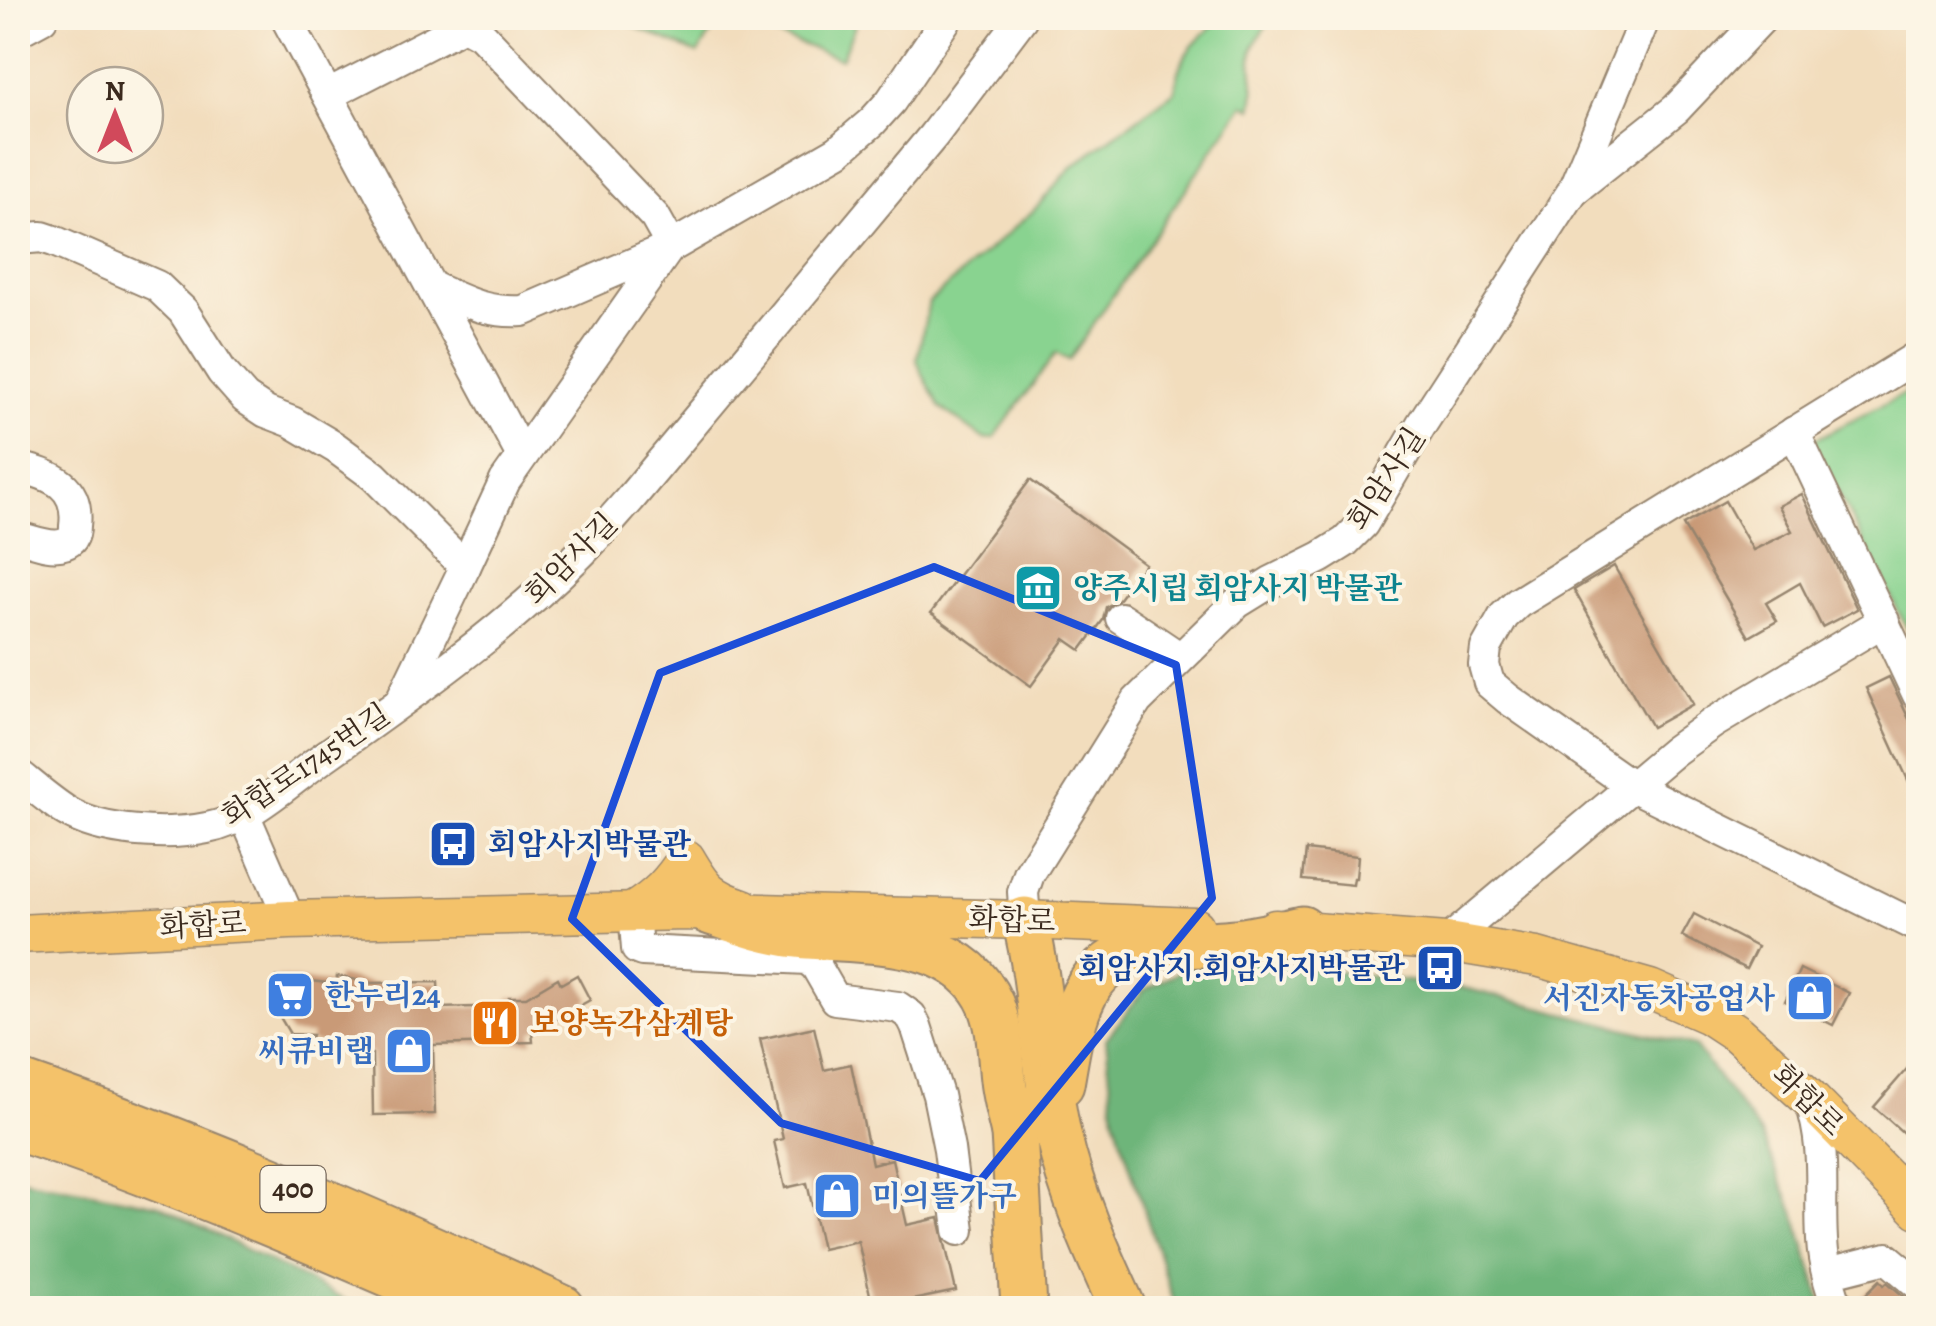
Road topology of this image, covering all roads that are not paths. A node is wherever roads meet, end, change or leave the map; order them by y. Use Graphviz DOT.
graph roads {
  1 [pos="42,18"];
  2 [pos="286,18"];
  3 [pos="947,18"];
  4 [pos="1022,18"];
  5 [pos="1645,18"];
  6 [pos="1762,18"];
  7 [pos="464,20"];
  8 [pos="18,31"];
  9 [pos="328,95"];
  10 [pos="1572,192"];
  11 [pos="18,239"];
  12 [pos="669,248"];
  13 [pos="432,287"];
  14 [pos="1918,356"];
  15 [pos="1794,432"];
  16 [pos="522,456"];
  17 [pos="18,467"];
  18 [pos="18,537"];
  19 [pos="465,567"];
  20 [pos="1121,618"];
  21 [pos="1884,621"];
  22 [pos="1180,657"];
  23 [pos="1918,695"];
  24 [pos="398,704"];
  25 [pos="18,774"];
  26 [pos="1632,786"];
  27 [pos="248,822"];
  28 [pos="634,912"];
  29 [pos="708,912"];
  30 [pos="760,913"];
  31 [pos="290,920"];
  32 [pos="1024,920"];
  33 [pos="1918,926"];
  34 [pos="1302,930"];
  35 [pos="18,934"];
  36 [pos="1446,942"];
  37 [pos="18,1083"];
  38 [pos="18,1128"];
  39 [pos="1035,1132"];
  40 [pos="1838,1148"];
  41 [pos="1918,1210"];
  42 [pos="959,1230"];
  43 [pos="1828,1273"];
  44 [pos="1918,1284"];
  45 [pos="468,1308"];
  46 [pos="562,1308"];
  47 [pos="1024,1308"];
  48 [pos="1123,1308"];
  49 [pos="1838,1308"];
  1 -- 8 [label="street"];
  2 -- 9 [label="street"];
  3 -- 12 [label="street"];
  4 -- 24 [label="street, 회암사길"];
  5 -- 10 [label="street, 회암사길"];
  6 -- 10 [label="street"];
  7 -- 9 [label="street"];
  7 -- 12 [label="street"];
  9 -- 13 [label="street"];
  10 -- 22 [label="street, 회암사길"];
  11 -- 19 [label="street"];
  12 -- 13 [label="street"];
  12 -- 16 [label="street, 화합로1745번길"];
  13 -- 16 [label="street"];
  14 -- 15 [label="street"];
  15 -- 21 [label="street"];
  15 -- 26 [label="street"];
  16 -- 19 [label="street, 화합로1745번길"];
  17 -- 18 [label="street"];
  19 -- 24 [label="street, 화합로1745번길"];
  20 -- 22 [label="street"];
  21 -- 23 [label="street"];
  21 -- 26 [label="street"];
  22 -- 32 [label="street, 회암사길"];
  24 -- 27 [label="street, 화합로1745번길"];
  25 -- 27 [label="street, 화합로1745번길"];
  26 -- 33 [label="street"];
  26 -- 36 [label="street"];
  27 -- 31 [label="street"];
  28 -- 29 [label="main road, 화합로"];
  28 -- 30 [label="main road"];
  28 -- 31 [label="main road, 화합로"];
  28 -- 42 [label="street"];
  29 -- 30 [label="main road, 화합로"];
  29 -- 39 [label="highway"];
  30 -- 32 [label="main road, 화합로"];
  31 -- 35 [label="main road, 화합로"];
  32 -- 34 [label="main road, 화합로"];
  32 -- 39 [label="highway"];
  34 -- 36 [label="main road, 화합로"];
  34 -- 39 [label="highway"];
  36 -- 40 [label="main road, 화합로"];
  37 -- 46 [label="highway, 400"];
  38 -- 45 [label="highway, 400"];
  39 -- 47 [label="highway"];
  39 -- 48 [label="highway"];
  40 -- 41 [label="main road, 화합로"];
  40 -- 43 [label="street"];
  43 -- 44 [label="street"];
  43 -- 49 [label="street"];
}
